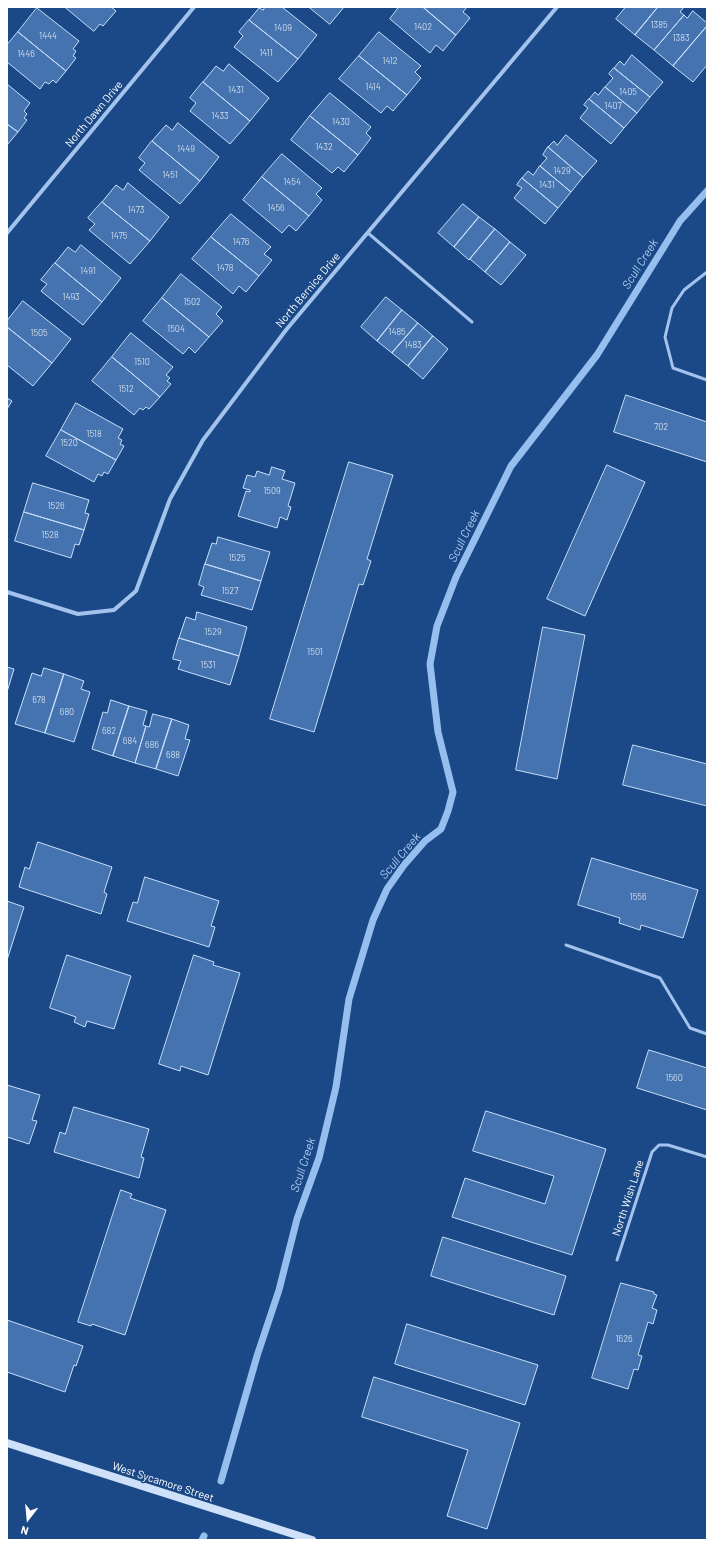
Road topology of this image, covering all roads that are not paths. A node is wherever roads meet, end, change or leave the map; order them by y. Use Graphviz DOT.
graph roads {
  1 [pos="194,7"];
  2 [pos="558,7"];
  3 [pos="7,232"];
  4 [pos="368,233"];
  5 [pos="707,272"];
  6 [pos="472,322"];
  7 [pos="707,380"];
  8 [pos="7,592"];
  9 [pos="566,945"];
  10 [pos="707,1034"];
  11 [pos="707,1157"];
  12 [pos="617,1260"];
  13 [pos="7,1443"];
  14 [pos="312,1540"];
  1 -- 3 [label="street, North Dawn Drive"];
  2 -- 4 [label="street, North Bernice Drive"];
  4 -- 6 [label="lane"];
  4 -- 8 [label="street, North Bernice Drive"];
  5 -- 7 [label="lane"];
  9 -- 10 [label="lane"];
  11 -- 12 [label="lane, North Wish Lane"];
  13 -- 14 [label="street, West Sycamore Street"];
}
